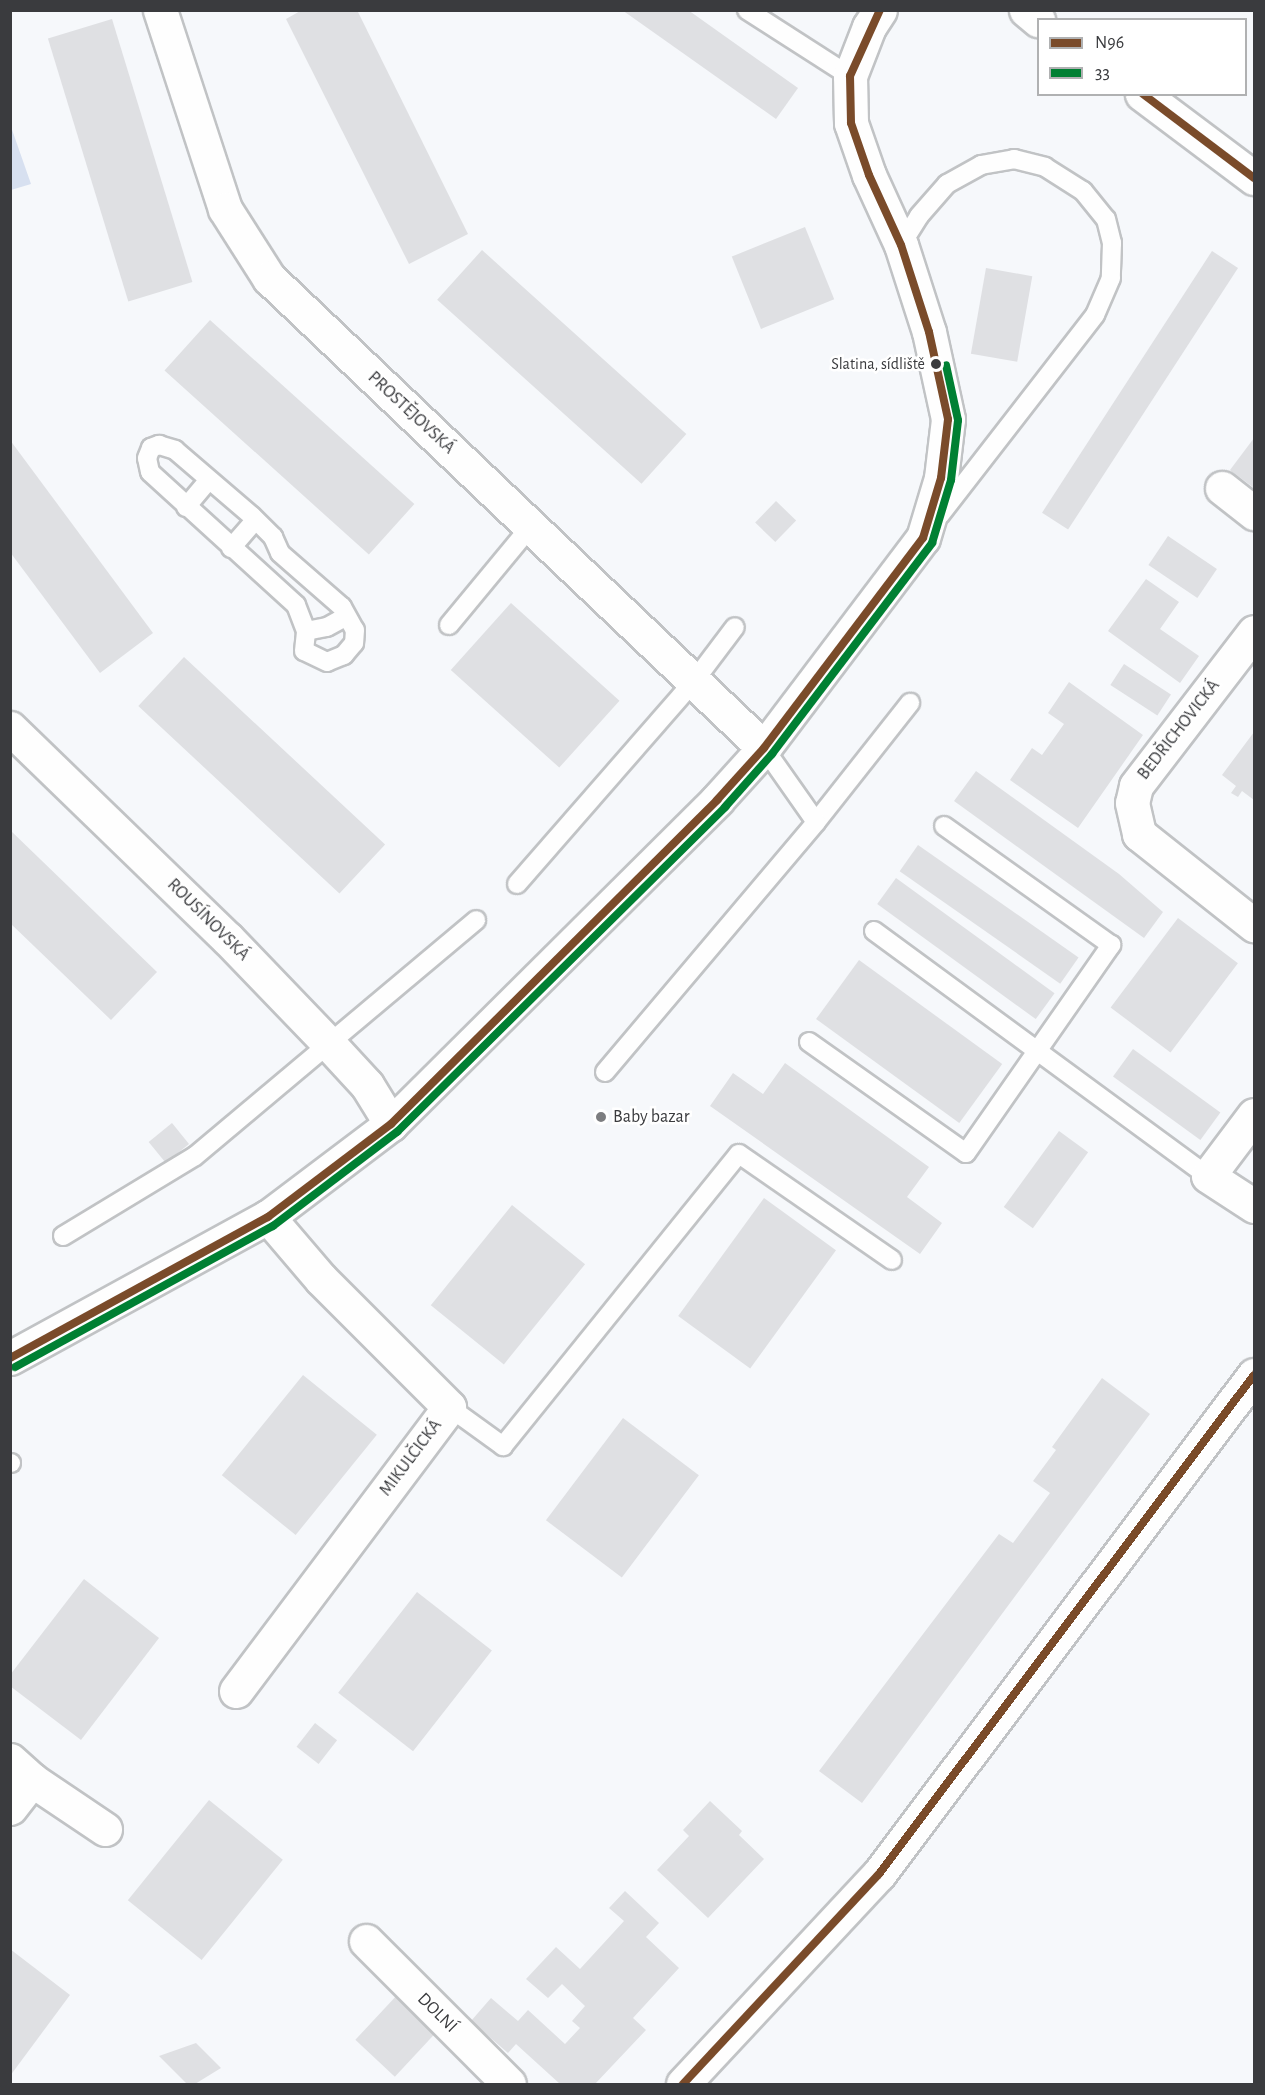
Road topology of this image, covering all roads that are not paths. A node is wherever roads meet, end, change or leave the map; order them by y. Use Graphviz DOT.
graph roads {
  1 [pos="160,10"];
  2 [pos="747,10"];
  3 [pos="880,10"];
  4 [pos="850,76"];
  5 [pos="1145,96"];
  6 [pos="1254,178"];
  7 [pos="901,245"];
  8 [pos="209,480"];
  9 [pos="1222,488"];
  10 [pos="186,507"];
  11 [pos="1254,513"];
  12 [pos="255,520"];
  13 [pos="531,526"];
  14 [pos="923,538"];
  15 [pos="231,548"];
  16 [pos="314,584"];
  17 [pos="296,605"];
  18 [pos="345,617"];
  19 [pos="449,625"];
  20 [pos="735,627"];
  21 [pos="306,631"];
  22 [pos="1254,632"];
  23 [pos="695,680"];
  24 [pos="910,703"];
  25 [pos="10,728"];
  26 [pos="764,748"];
  27 [pos="816,822"];
  28 [pos="944,826"];
  29 [pos="518,884"];
  30 [pos="476,920"];
  31 [pos="1254,925"];
  32 [pos="874,931"];
  33 [pos="809,1042"];
  34 [pos="331,1046"];
  35 [pos="1037,1051"];
  36 [pos="605,1072"];
  37 [pos="1254,1115"];
  38 [pos="391,1124"];
  39 [pos="1208,1176"];
  40 [pos="1254,1206"];
  41 [pos="268,1216"];
  42 [pos="63,1236"];
  43 [pos="892,1260"];
  44 [pos="10,1358"];
  45 [pos="1254,1375"];
  46 [pos="449,1407"];
  47 [pos="236,1691"];
  48 [pos="21,1770"];
  49 [pos="10,1808"];
  50 [pos="105,1829"];
  51 [pos="366,1941"];
  52 [pos="509,2085"];
  53 [pos="683,2085"];
  1 -- 13 [label="street, PROSTĚJOVSKÁ"];
  2 -- 4 [label="lane"];
  3 -- 4 [label="street"];
  4 -- 7 [label="street"];
  5 -- 6 [label="street"];
  7 -- 14 [label="street"];
  7 -- 14 [label="lane"];
  8 -- 10 [label="lane"];
  8 -- 10 [label="lane"];
  8 -- 12 [label="lane"];
  9 -- 11 [label="street"];
  10 -- 15 [label="lane"];
  12 -- 15 [label="lane"];
  12 -- 16 [label="lane"];
  13 -- 19 [label="lane"];
  13 -- 23 [label="street, PROSTĚJOVSKÁ"];
  14 -- 26 [label="street"];
  15 -- 17 [label="lane"];
  16 -- 17 [label="lane"];
  16 -- 18 [label="lane"];
  17 -- 21 [label="lane"];
  18 -- 21 [label="lane"];
  18 -- 21 [label="lane"];
  20 -- 23 [label="lane"];
  22 -- 31 [label="street, BEDŘICHOVICKÁ"];
  23 -- 26 [label="street, PROSTĚJOVSKÁ"];
  23 -- 29 [label="lane"];
  24 -- 27 [label="lane"];
  25 -- 34 [label="street, ROUSÍNOVSKÁ"];
  26 -- 27 [label="lane"];
  26 -- 38 [label="street"];
  27 -- 36 [label="lane"];
  28 -- 35 [label="lane"];
  30 -- 34 [label="lane"];
  32 -- 35 [label="lane"];
  33 -- 35 [label="lane"];
  34 -- 38 [label="street, ROUSÍNOVSKÁ"];
  34 -- 42 [label="lane"];
  35 -- 39 [label="lane"];
  37 -- 39 [label="street"];
  38 -- 41 [label="street"];
  39 -- 40 [label="street"];
  41 -- 44 [label="street"];
  41 -- 46 [label="street, MIKULČICKÁ"];
  43 -- 46 [label="lane"];
  45 -- 53 [label="street"];
  46 -- 47 [label="street, MIKULČICKÁ"];
  48 -- 49 [label="street"];
  48 -- 50 [label="street"];
  51 -- 52 [label="street, DOLNÍ"];
}
